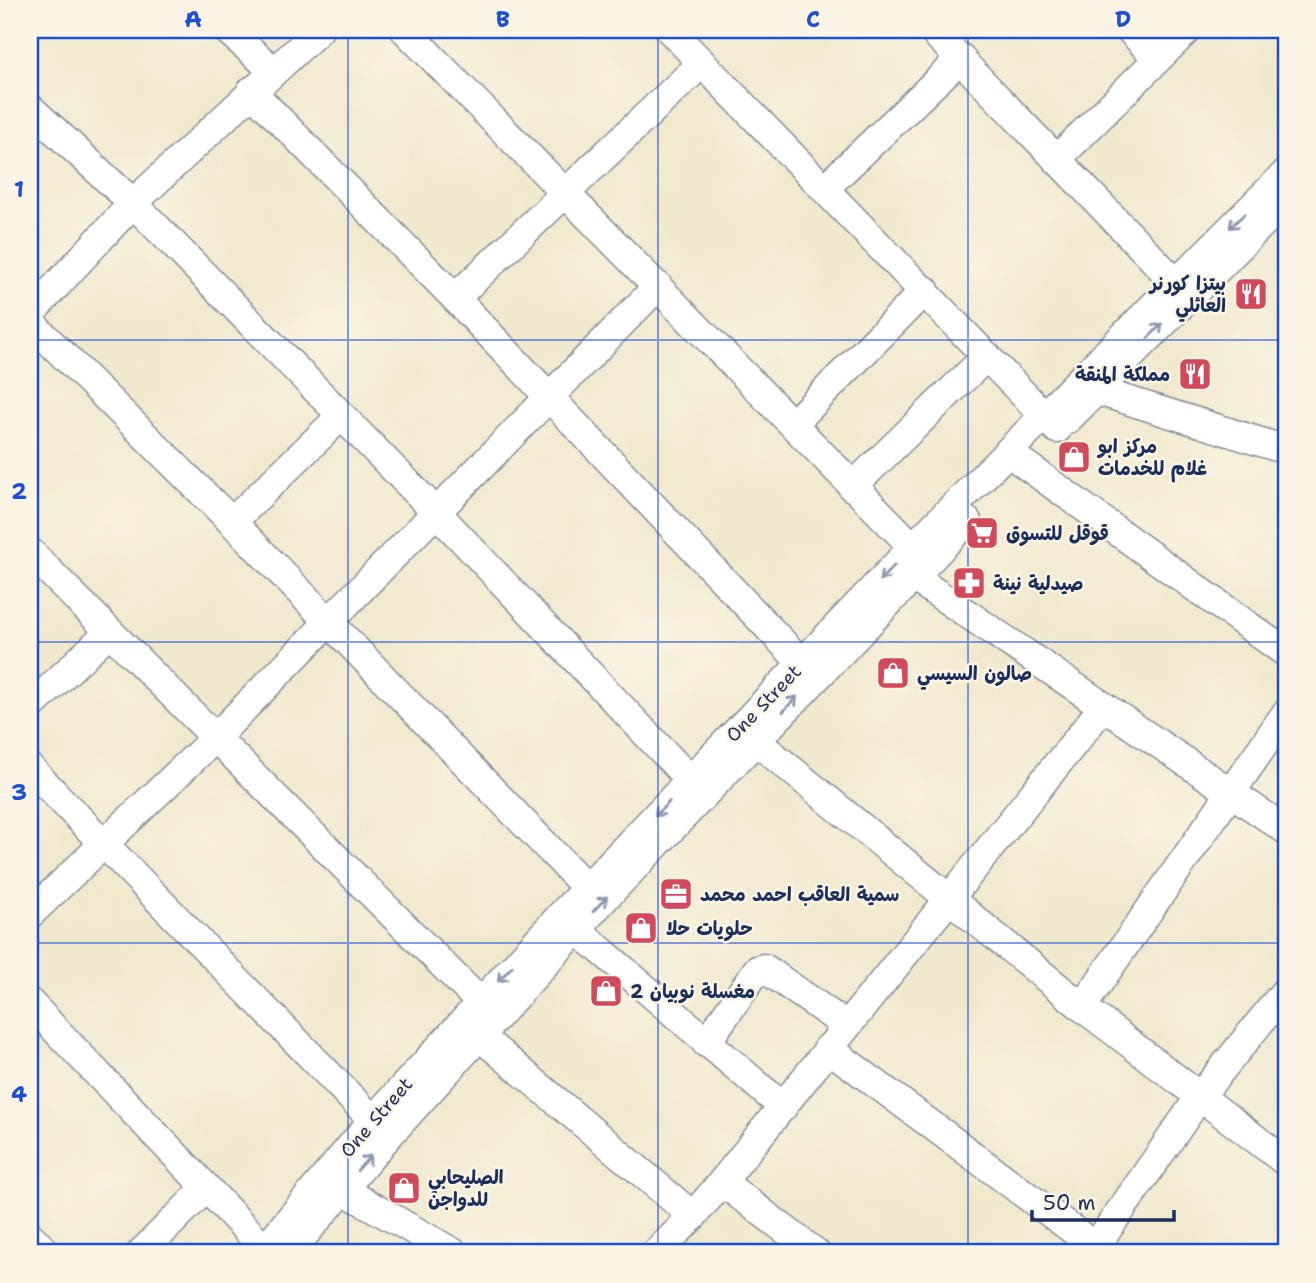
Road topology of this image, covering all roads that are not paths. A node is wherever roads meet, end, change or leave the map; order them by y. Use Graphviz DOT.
graph roads {
  1 [pos="227,30"];
  2 [pos="319,30"];
  3 [pos="405,30"];
  4 [pos="670,30"];
  5 [pos="932,30"];
  6 [pos="1130,30"];
  7 [pos="1187,30"];
  8 [pos="961,58"];
  9 [pos="1157,58"];
  10 [pos="702,63"];
  11 [pos="274,71"];
  12 [pos="251,91"];
  13 [pos="30,108"];
  14 [pos="1058,158"];
  15 [pos="1286,173"];
  16 [pos="825,188"];
  17 [pos="566,194"];
  18 [pos="1286,200"];
  19 [pos="133,203"];
  20 [pos="1174,282"];
  21 [pos="658,286"];
  22 [pos="925,290"];
  23 [pos="455,298"];
  24 [pos="30,314"];
  25 [pos="30,322"];
  26 [pos="987,356"];
  27 [pos="1087,387"];
  28 [pos="550,397"];
  29 [pos="340,417"];
  30 [pos="794,423"];
  31 [pos="1050,423"];
  32 [pos="1286,450"];
  33 [pos="1016,459"];
  34 [pos="852,486"];
  35 [pos="438,514"];
  36 [pos="232,522"];
  37 [pos="913,547"];
  38 [pos="30,552"];
  39 [pos="913,577"];
  40 [pos="329,623"];
  41 [pos="109,632"];
  42 [pos="1286,653"];
  43 [pos="802,663"];
  44 [pos="30,707"];
  45 [pos="1103,707"];
  46 [pos="1286,713"];
  47 [pos="214,739"];
  48 [pos="756,741"];
  49 [pos="725,759"];
  50 [pos="30,768"];
  51 [pos="690,779"];
  52 [pos="1231,796"];
  53 [pos="1286,830"];
  54 [pos="103,843"];
  55 [pos="587,888"];
  56 [pos="951,898"];
  57 [pos="30,914"];
  58 [pos="576,929"];
  59 [pos="1286,990"];
  60 [pos="30,1003"];
  61 [pos="1082,1007"];
  62 [pos="479,1019"];
  63 [pos="847,1026"];
  64 [pos="706,1043"];
  65 [pos="828,1048"];
  66 [pos="1201,1095"];
  67 [pos="783,1107"];
  68 [pos="373,1120"];
  69 [pos="1286,1162"];
  70 [pos="722,1182"];
  71 [pos="206,1188"];
  72 [pos="341,1189"];
  73 [pos="693,1216"];
  74 [pos="30,1236"];
  75 [pos="1097,1251"];
  76 [pos="272,1252"];
  77 [pos="47,1253"];
  78 [pos="141,1253"];
  79 [pos="454,1253"];
  80 [pos="656,1253"];
  81 [pos="816,1253"];
  1 -- 11 [label="street"];
  2 -- 11 [label="street"];
  3 -- 17 [label="street"];
  4 -- 10 [label="street"];
  5 -- 8 [label="street"];
  6 -- 9 [label="street"];
  7 -- 9 [label="street"];
  8 -- 14 [label="street"];
  8 -- 16 [label="street"];
  9 -- 14 [label="street"];
  10 -- 16 [label="street"];
  10 -- 17 [label="street"];
  11 -- 12 [label="street"];
  12 -- 19 [label="street"];
  12 -- 23 [label="street"];
  13 -- 19 [label="street"];
  14 -- 20 [label="street"];
  15 -- 20 [label="street, One Street, one-way"];
  16 -- 22 [label="street"];
  17 -- 21 [label="street"];
  17 -- 23 [label="street"];
  27 -- 18 [label="street, One Street, one-way"];
  19 -- 24 [label="street"];
  19 -- 29 [label="street"];
  20 -- 27 [label="street, One Street"];
  21 -- 28 [label="street"];
  21 -- 30 [label="street"];
  22 -- 26 [label="street"];
  22 -- 30 [label="street"];
  23 -- 28 [label="street"];
  25 -- 36 [label="street"];
  26 -- 31 [label="street"];
  26 -- 34 [label="street"];
  27 -- 31 [label="street, One Street"];
  27 -- 32 [label="street"];
  28 -- 35 [label="street"];
  28 -- 43 [label="street"];
  29 -- 35 [label="street"];
  29 -- 36 [label="street"];
  30 -- 34 [label="street"];
  31 -- 33 [label="street, One Street"];
  33 -- 37 [label="street, One Street"];
  33 -- 39 [label="street, One Street"];
  33 -- 42 [label="street"];
  34 -- 37 [label="street"];
  35 -- 40 [label="street"];
  35 -- 51 [label="street"];
  36 -- 40 [label="street"];
  37 -- 43 [label="street, One Street, one-way"];
  38 -- 41 [label="street"];
  39 -- 45 [label="street"];
  48 -- 39 [label="street, One Street, one-way"];
  40 -- 47 [label="street"];
  40 -- 55 [label="street"];
  41 -- 44 [label="street"];
  41 -- 47 [label="street"];
  43 -- 49 [label="street, One Street"];
  45 -- 52 [label="street"];
  45 -- 56 [label="street"];
  46 -- 52 [label="street"];
  47 -- 54 [label="street"];
  47 -- 62 [label="street"];
  48 -- 49 [label="street, One Street"];
  48 -- 56 [label="street"];
  49 -- 51 [label="street, One Street"];
  58 -- 49 [label="street, One Street, one-way"];
  50 -- 54 [label="street"];
  51 -- 55 [label="street, One Street, one-way"];
  52 -- 53 [label="street"];
  52 -- 61 [label="street"];
  54 -- 57 [label="street"];
  54 -- 68 [label="street"];
  55 -- 62 [label="street, One Street, one-way"];
  56 -- 61 [label="street"];
  56 -- 63 [label="street"];
  58 -- 62 [label="street, One Street"];
  58 -- 64 [label="street"];
  59 -- 66 [label="street"];
  60 -- 71 [label="street"];
  61 -- 66 [label="street"];
  62 -- 68 [label="street, One Street"];
  72 -- 62 [label="street, One Street, one-way"];
  62 -- 73 [label="street"];
  63 -- 64 [label="street"];
  63 -- 65 [label="street"];
  64 -- 67 [label="street"];
  65 -- 67 [label="street"];
  65 -- 75 [label="street"];
  66 -- 69 [label="street"];
  66 -- 75 [label="street"];
  67 -- 70 [label="street"];
  68 -- 76 [label="street, One Street"];
  70 -- 73 [label="street"];
  70 -- 81 [label="street"];
  71 -- 76 [label="street"];
  71 -- 78 [label="street"];
  72 -- 76 [label="street, One Street"];
  72 -- 79 [label="street"];
  73 -- 80 [label="street"];
  74 -- 77 [label="street"];
}
